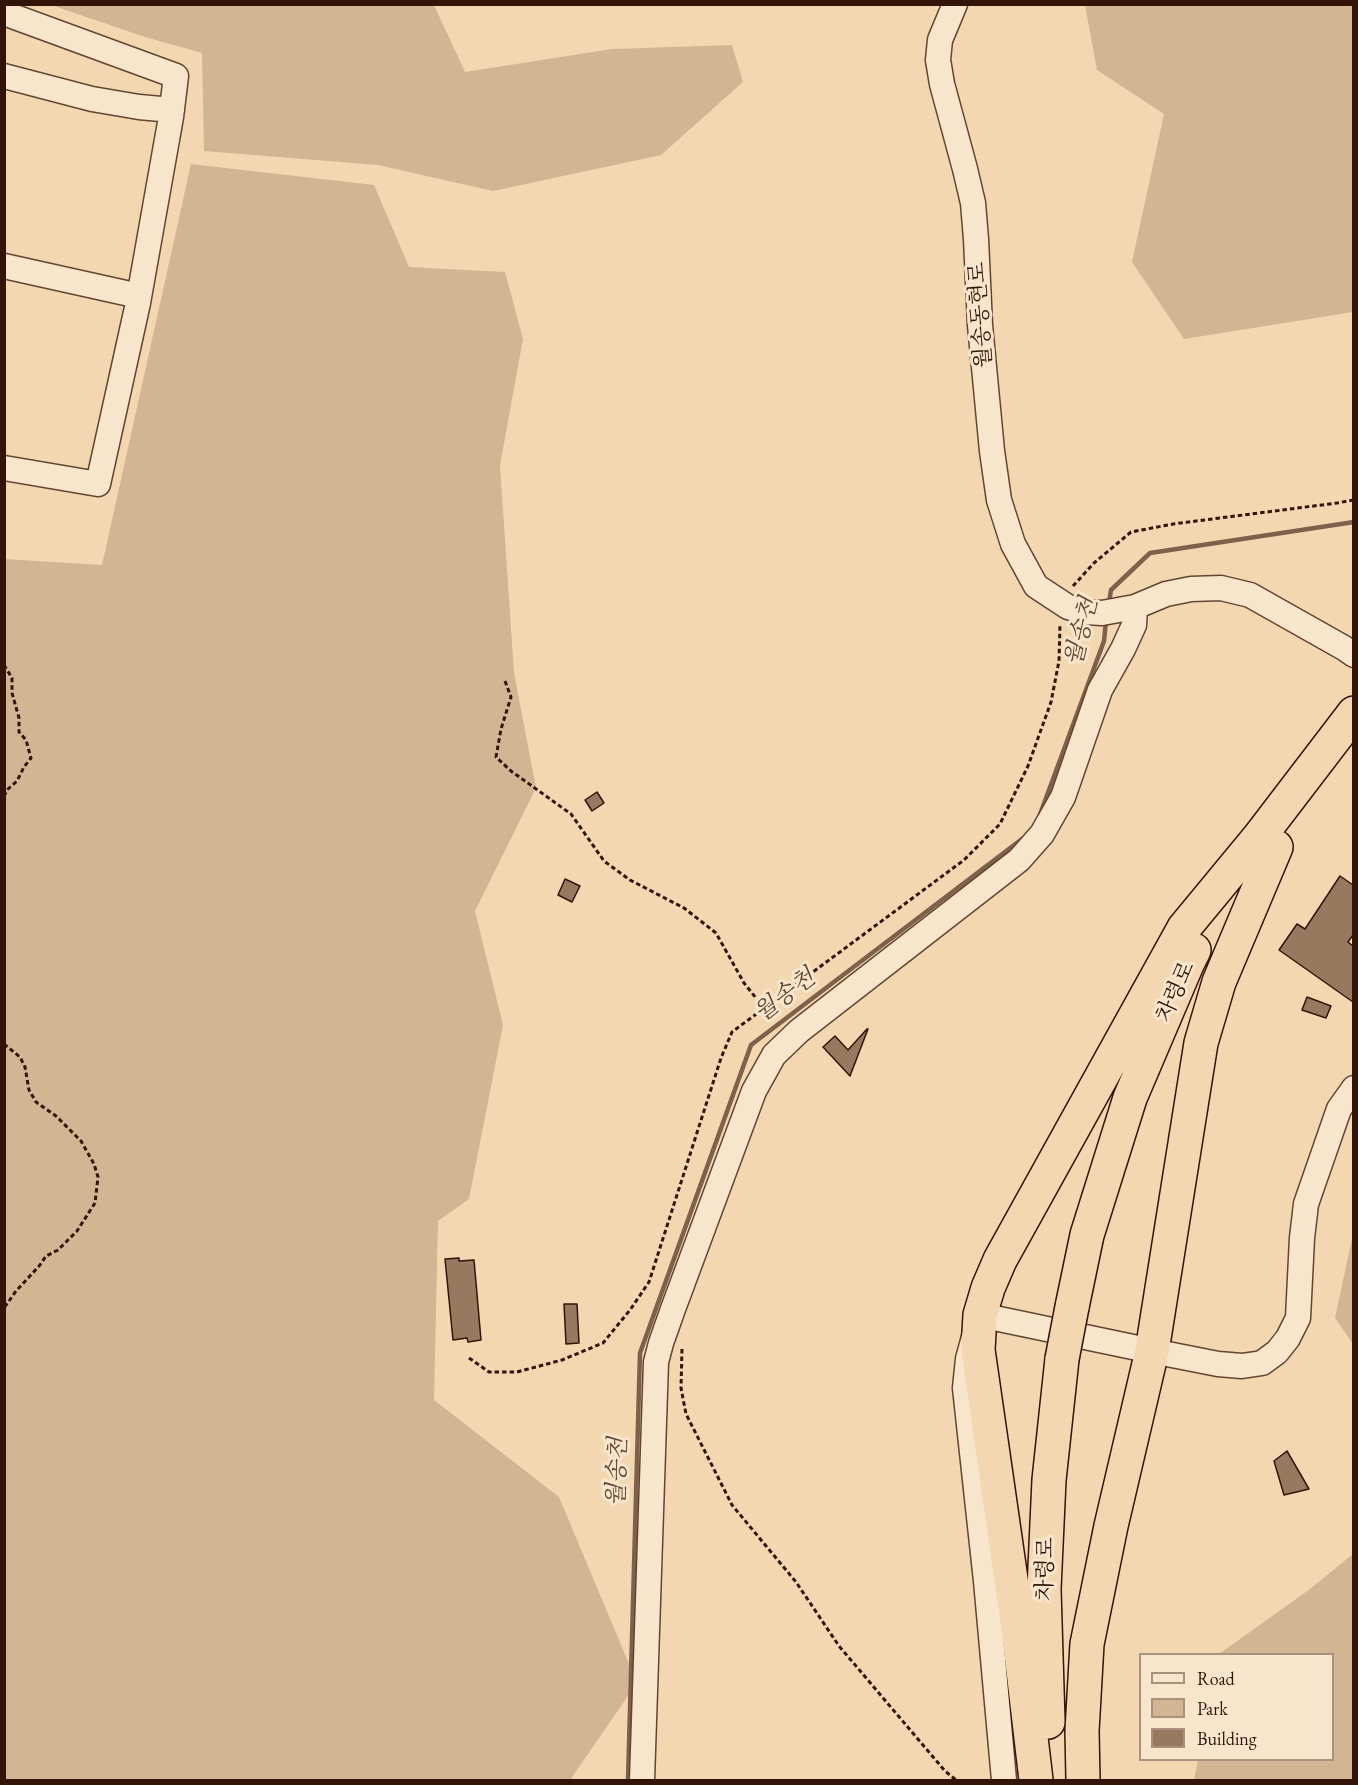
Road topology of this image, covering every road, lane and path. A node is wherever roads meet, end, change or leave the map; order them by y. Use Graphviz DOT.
graph roads {
  1 [pos="934,4"];
  2 [pos="955,4"];
  3 [pos="4,13"];
  4 [pos="940,40"];
  5 [pos="4,76"];
  6 [pos="172,110"];
  7 [pos="4,266"];
  8 [pos="139,296"];
  9 [pos="4,468"];
  10 [pos="1353,500"];
  11 [pos="1064,604"];
  12 [pos="1127,609"];
  13 [pos="1353,655"];
  14 [pos="4,665"];
  15 [pos="506,681"];
  16 [pos="1353,712"];
  17 [pos="1353,745"];
  18 [pos="4,796"];
  19 [pos="1268,842"];
  20 [pos="764,1008"];
  21 [pos="4,1044"];
  22 [pos="1353,1089"];
  23 [pos="4,1308"];
  24 [pos="980,1315"];
  25 [pos="682,1348"];
  26 [pos="1152,1351"];
  27 [pos="469,1358"];
  28 [pos="1072,1360"];
  29 [pos="642,1780"];
  30 [pos="956,1780"];
  31 [pos="1004,1780"];
  32 [pos="1036,1780"];
  33 [pos="1053,1780"];
  34 [pos="1072,1780"];
  35 [pos="1083,1780"];
  1 -- 4 [label="street"];
  2 -- 4 [label="street, 월송동현로"];
  3 -- 6 [label="street"];
  4 -- 11 [label="street, 월송동현로"];
  5 -- 6 [label="street"];
  6 -- 8 [label="street"];
  7 -- 8 [label="street"];
  8 -- 9 [label="street"];
  10 -- 11 [label="path"];
  11 -- 12 [label="street"];
  11 -- 20 [label="path"];
  12 -- 13 [label="street"];
  12 -- 29 [label="street"];
  14 -- 18 [label="path"];
  15 -- 20 [label="path"];
  16 -- 19 [label="highway, 차령로"];
  17 -- 19 [label="highway, 차령로"];
  19 -- 24 [label="highway"];
  19 -- 26 [label="highway"];
  19 -- 28 [label="highway, 차령로"];
  20 -- 27 [label="path"];
  21 -- 23 [label="path"];
  22 -- 26 [label="street"];
  24 -- 26 [label="street"];
  24 -- 31 [label="street"];
  24 -- 32 [label="highway"];
  25 -- 30 [label="path"];
  26 -- 35 [label="highway"];
  28 -- 33 [label="highway, 차령로"];
  28 -- 34 [label="highway, 차령로"];
}
